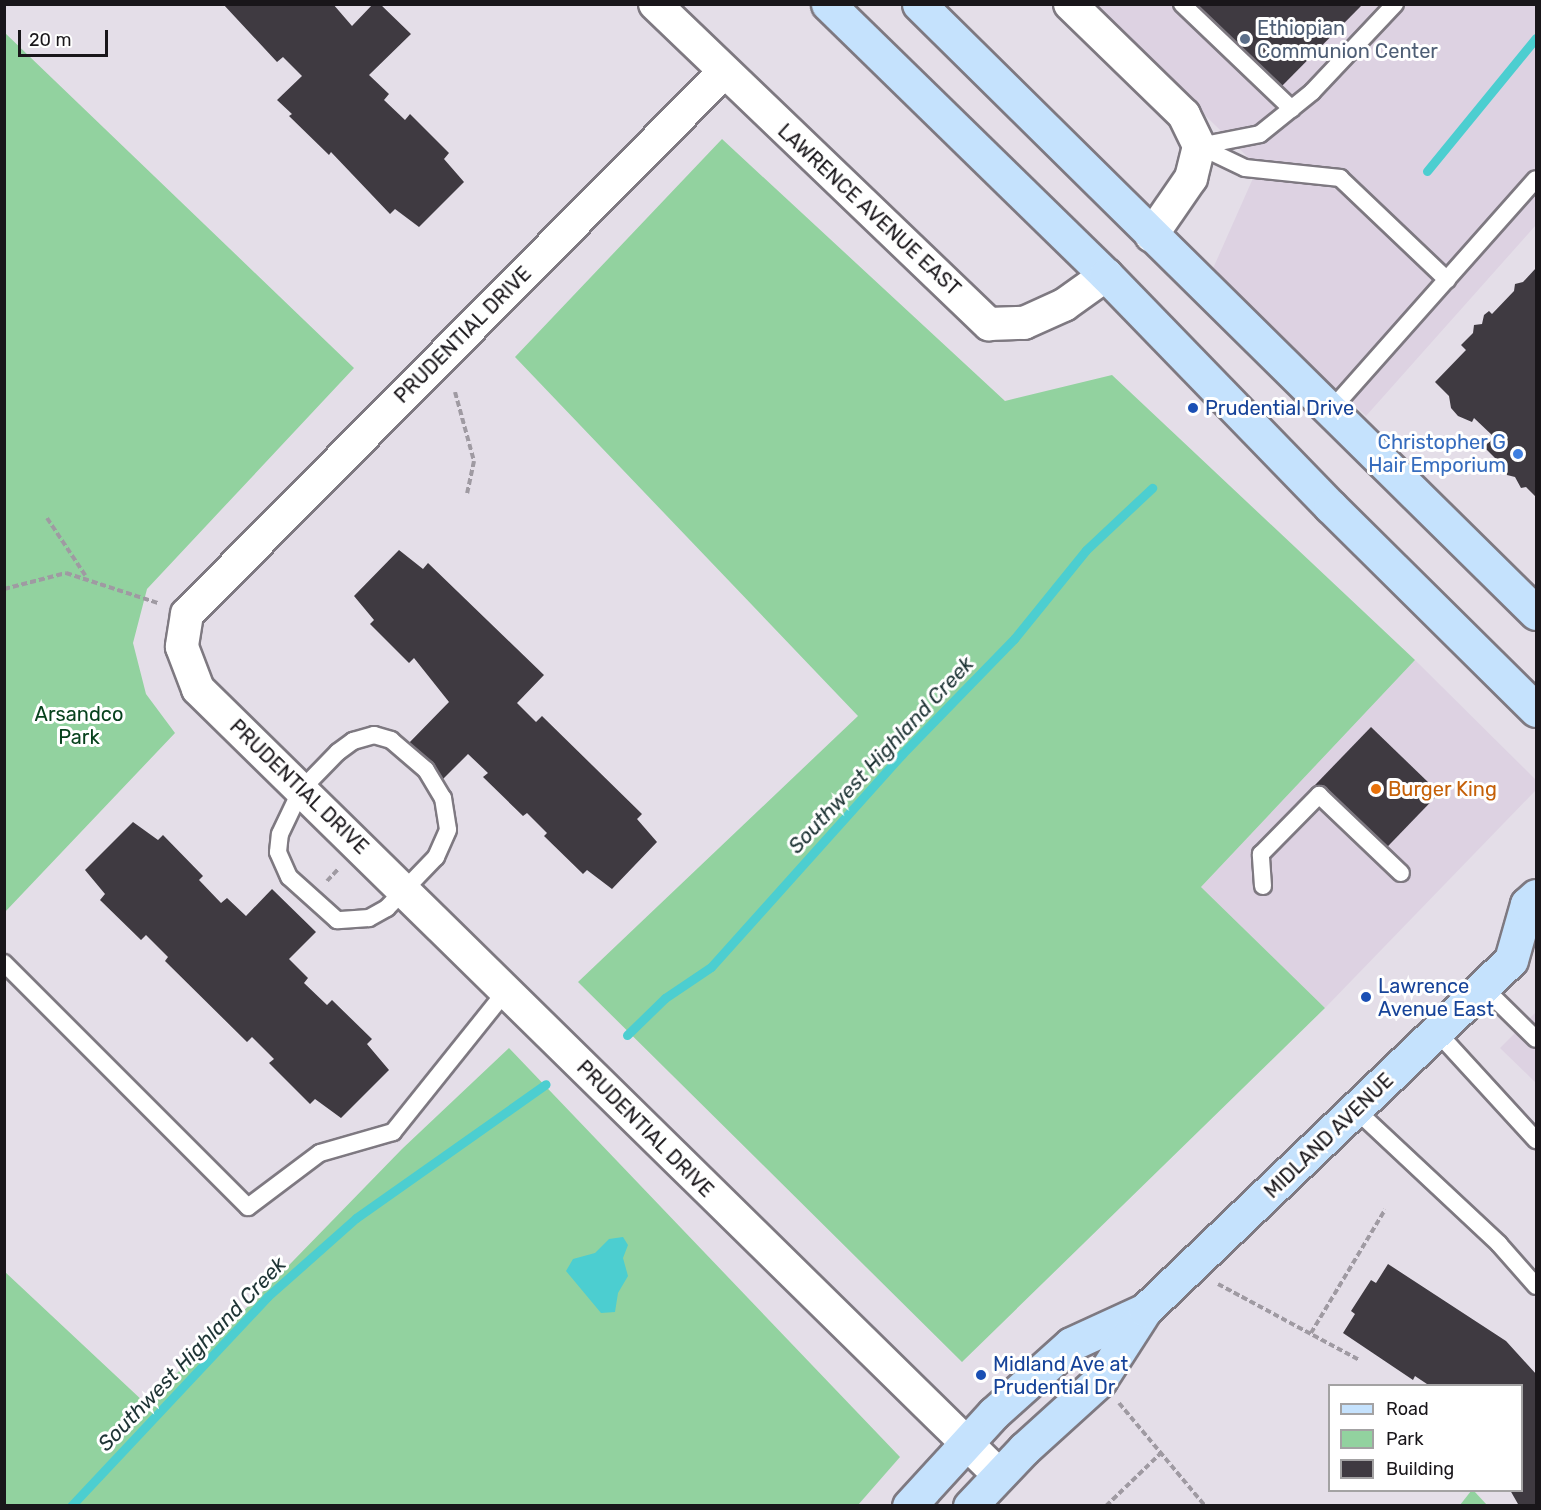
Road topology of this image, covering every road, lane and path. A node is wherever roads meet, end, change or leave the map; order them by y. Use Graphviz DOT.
graph roads {
  1 [pos="655,4"];
  2 [pos="828,4"];
  3 [pos="919,4"];
  4 [pos="1070,4"];
  5 [pos="1182,4"];
  6 [pos="1395,4"];
  7 [pos="724,72"];
  8 [pos="1292,109"];
  9 [pos="1199,146"];
  10 [pos="1536,179"];
  11 [pos="1151,236"];
  12 [pos="1106,275"];
  13 [pos="1447,280"];
  14 [pos="455,392"];
  15 [pos="1330,411"];
  16 [pos="467,493"];
  17 [pos="47,518"];
  18 [pos="85,576"];
  19 [pos="4,589"];
  20 [pos="1536,613"];
  21 [pos="187,614"];
  22 [pos="1536,710"];
  23 [pos="301,790"];
  24 [pos="358,846"];
  25 [pos="1401,873"];
  26 [pos="1263,886"];
  27 [pos="406,892"];
  28 [pos="1536,896"];
  29 [pos="311,898"];
  30 [pos="1524,956"];
  31 [pos="4,963"];
  32 [pos="1483,987"];
  33 [pos="506,992"];
  34 [pos="1437,1032"];
  35 [pos="1536,1039"];
  36 [pos="1356,1110"];
  37 [pos="1536,1140"];
  38 [pos="1385,1210"];
  39 [pos="1190,1270"];
  40 [pos="1536,1286"];
  41 [pos="1145,1310"];
  42 [pos="1311,1333"];
  43 [pos="1359,1360"];
  44 [pos="1100,1380"];
  45 [pos="967,1444"];
  46 [pos="1162,1452"];
  47 [pos="999,1476"];
  48 [pos="909,1506"];
  49 [pos="970,1506"];
  50 [pos="1106,1506"];
  51 [pos="1205,1506"];
  1 -- 7 [label="street, LAWRENCE AVENUE EAST"];
  2 -- 12 [label="main road"];
  3 -- 11 [label="main road"];
  4 -- 9 [label="street"];
  5 -- 8 [label="lane"];
  6 -- 8 [label="lane"];
  7 -- 12 [label="street, LAWRENCE AVENUE EAST"];
  7 -- 21 [label="street, PRUDENTIAL DRIVE"];
  8 -- 9 [label="lane"];
  9 -- 11 [label="street"];
  9 -- 13 [label="lane"];
  10 -- 13 [label="lane"];
  11 -- 15 [label="main road"];
  12 -- 22 [label="main road"];
  13 -- 15 [label="lane"];
  14 -- 16 [label="path"];
  15 -- 20 [label="main road"];
  17 -- 18 [label="path"];
  18 -- 19 [label="path"];
  18 -- 21 [label="path"];
  21 -- 23 [label="street, PRUDENTIAL DRIVE"];
  23 -- 24 [label="street, PRUDENTIAL DRIVE"];
  23 -- 27 [label="lane"];
  23 -- 29 [label="lane"];
  24 -- 27 [label="street, PRUDENTIAL DRIVE"];
  24 -- 29 [label="path"];
  25 -- 26 [label="lane"];
  27 -- 29 [label="lane"];
  27 -- 33 [label="street, PRUDENTIAL DRIVE"];
  28 -- 30 [label="main road, MIDLAND AVENUE"];
  30 -- 32 [label="main road, MIDLAND AVENUE"];
  31 -- 33 [label="lane"];
  32 -- 34 [label="main road, MIDLAND AVENUE"];
  32 -- 35 [label="lane"];
  33 -- 45 [label="street, PRUDENTIAL DRIVE"];
  34 -- 36 [label="main road, MIDLAND AVENUE"];
  34 -- 37 [label="lane"];
  36 -- 39 [label="main road, MIDLAND AVENUE"];
  36 -- 40 [label="lane"];
  38 -- 42 [label="path"];
  39 -- 41 [label="main road, MIDLAND AVENUE"];
  39 -- 42 [label="path"];
  41 -- 44 [label="main road, MIDLAND AVENUE"];
  41 -- 45 [label="main road, MIDLAND AVENUE"];
  42 -- 43 [label="path"];
  44 -- 46 [label="path"];
  44 -- 47 [label="main road, MIDLAND AVENUE"];
  45 -- 47 [label="street, PRUDENTIAL DRIVE"];
  45 -- 48 [label="main road, MIDLAND AVENUE"];
  46 -- 50 [label="path"];
  46 -- 51 [label="path"];
  47 -- 49 [label="main road, MIDLAND AVENUE"];
}
